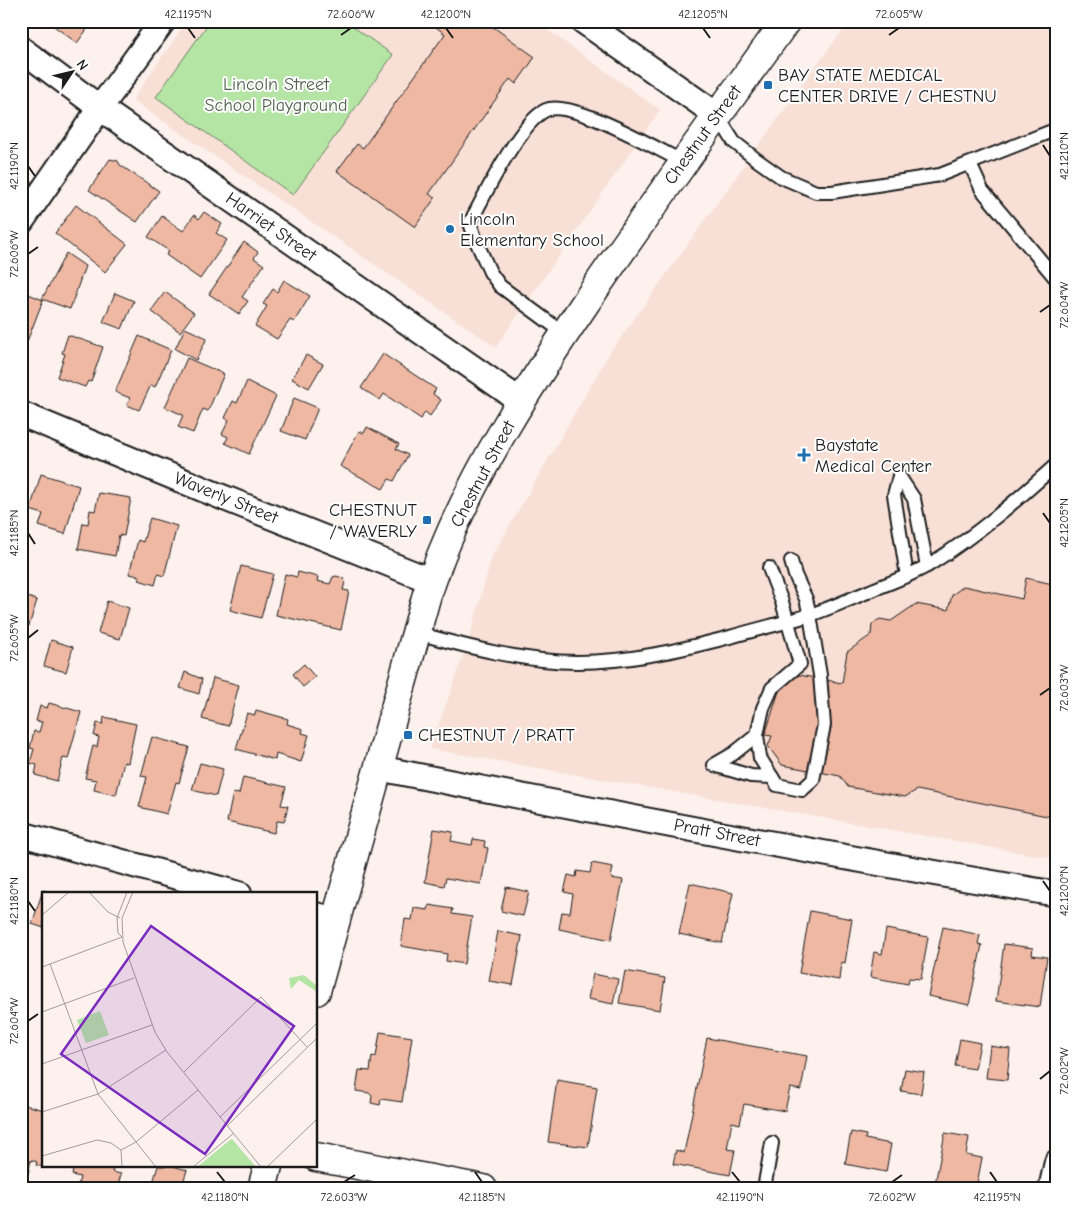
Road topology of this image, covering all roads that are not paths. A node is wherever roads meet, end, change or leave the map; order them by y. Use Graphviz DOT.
graph roads {
  1 [pos="163,21"];
  2 [pos="583,21"];
  3 [pos="786,21"];
  4 [pos="21,50"];
  5 [pos="100,108"];
  6 [pos="717,115"];
  7 [pos="1057,129"];
  8 [pos="683,162"];
  9 [pos="970,164"];
  10 [pos="21,222"];
  11 [pos="1057,280"];
  12 [pos="565,334"];
  13 [pos="522,402"];
  14 [pos="21,414"];
  15 [pos="1057,464"];
  16 [pos="791,560"];
  17 [pos="927,566"];
  18 [pos="769,568"];
  19 [pos="907,576"];
  20 [pos="432,581"];
  21 [pos="810,614"];
  22 [pos="788,621"];
  23 [pos="417,633"];
  24 [pos="800,664"];
  25 [pos="818,664"];
  26 [pos="757,736"];
  27 [pos="378,768"];
  28 [pos="772,778"];
  29 [pos="21,834"];
  30 [pos="232,892"];
  31 [pos="1057,894"];
  32 [pos="326,918"];
  33 [pos="318,976"];
  34 [pos="772,1143"];
  35 [pos="318,1157"];
  36 [pos="1057,1162"];
  37 [pos="267,1168"];
  38 [pos="262,1189"];
  39 [pos="483,1189"];
  40 [pos="764,1189"];
  41 [pos="1051,1189"];
  1 -- 5 [label="street"];
  2 -- 6 [label="street"];
  3 -- 6 [label="main road, Chestnut Street"];
  4 -- 5 [label="street, Harriet Street"];
  5 -- 10 [label="street"];
  5 -- 13 [label="street, Harriet Street"];
  6 -- 8 [label="main road, Chestnut Street"];
  6 -- 9 [label="lane"];
  7 -- 9 [label="lane"];
  8 -- 12 [label="main road, Chestnut Street"];
  8 -- 12 [label="lane"];
  9 -- 11 [label="lane"];
  12 -- 13 [label="main road, Chestnut Street"];
  13 -- 20 [label="main road, Chestnut Street"];
  14 -- 20 [label="street, Waverly Street"];
  15 -- 17 [label="lane"];
  16 -- 21 [label="lane"];
  17 -- 19 [label="lane"];
  17 -- 19 [label="lane"];
  18 -- 22 [label="lane"];
  19 -- 21 [label="lane"];
  20 -- 23 [label="main road, Chestnut Street"];
  21 -- 22 [label="lane"];
  21 -- 25 [label="lane"];
  22 -- 23 [label="lane"];
  22 -- 24 [label="lane"];
  23 -- 27 [label="main road, Chestnut Street"];
  24 -- 25 [label="lane"];
  24 -- 26 [label="lane"];
  25 -- 28 [label="lane"];
  26 -- 28 [label="lane"];
  26 -- 28 [label="lane"];
  27 -- 31 [label="street, Pratt Street"];
  27 -- 32 [label="main road, Chestnut Street"];
  29 -- 30 [label="street"];
  32 -- 33 [label="main road, Chestnut Street"];
  34 -- 40 [label="lane"];
  35 -- 39 [label="main road"];
  36 -- 41 [label="street"];
  37 -- 38 [label="main road"];
}
